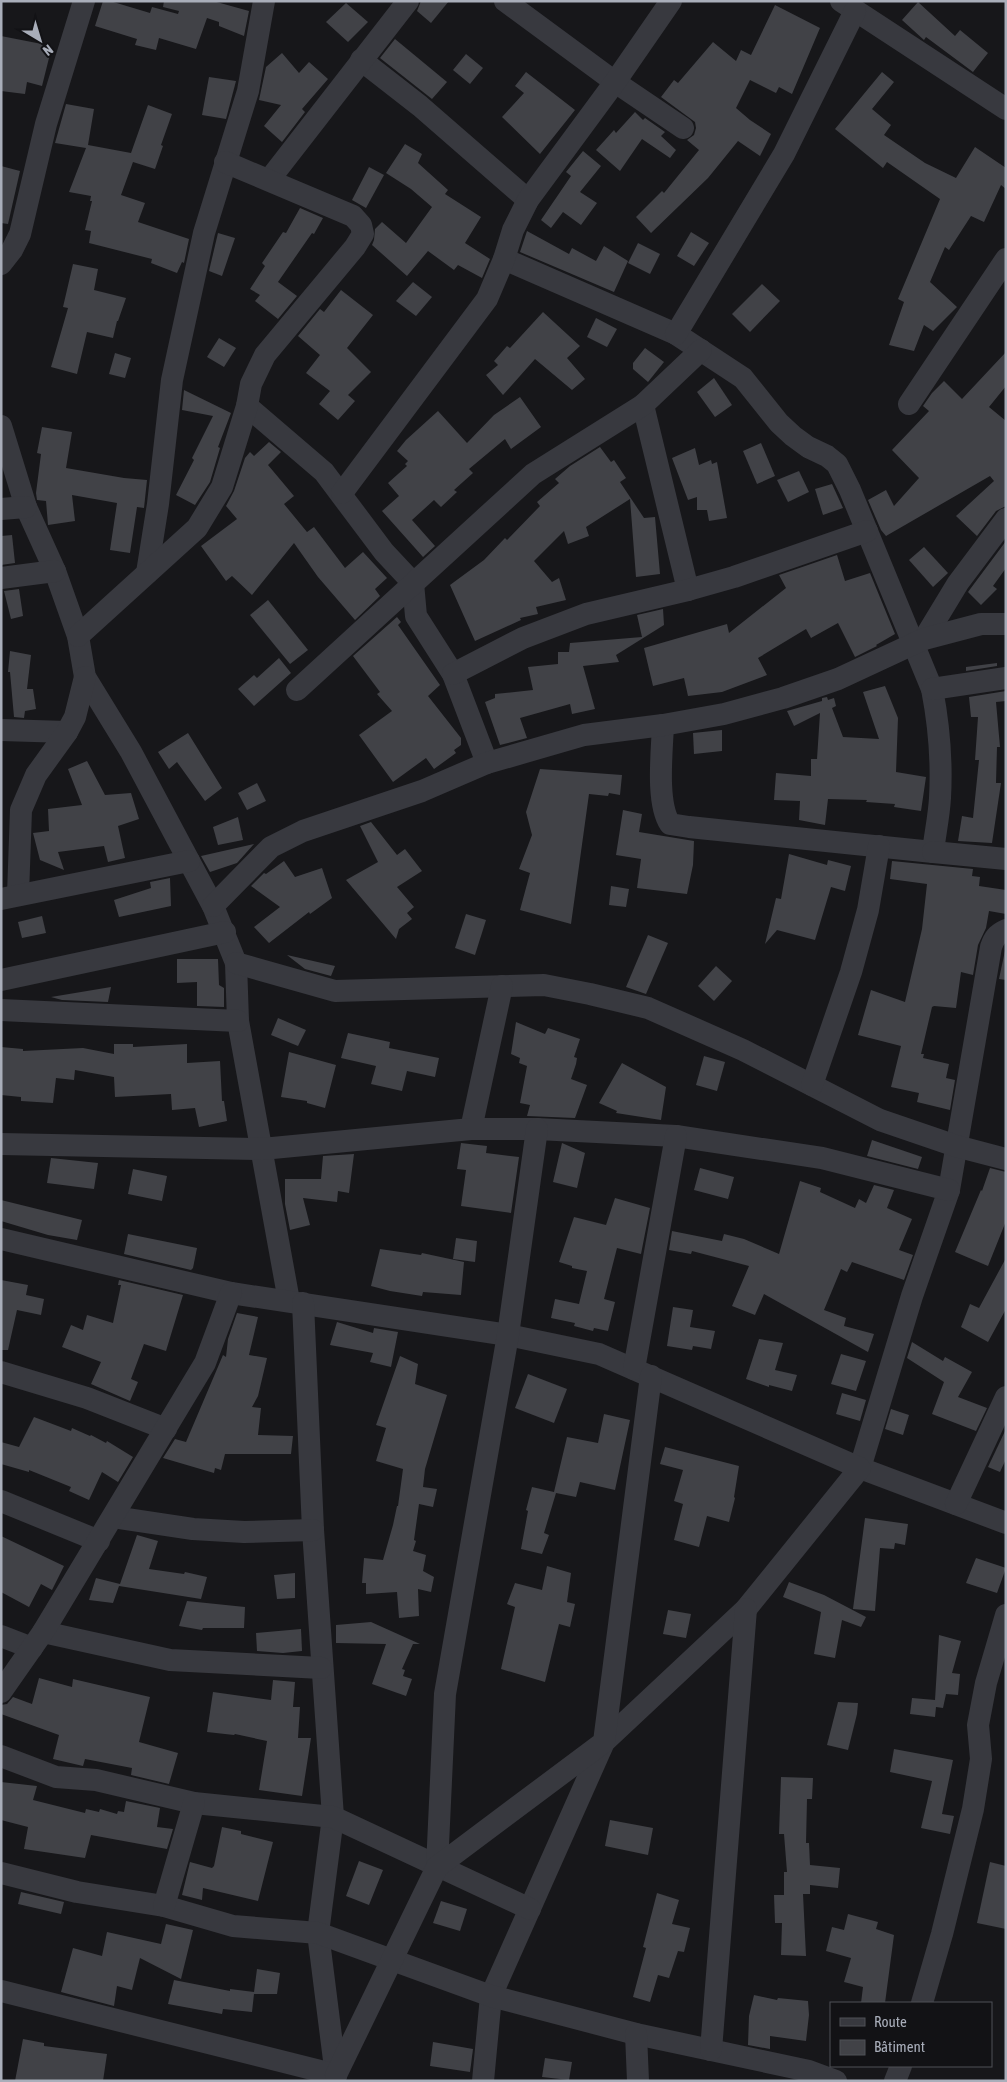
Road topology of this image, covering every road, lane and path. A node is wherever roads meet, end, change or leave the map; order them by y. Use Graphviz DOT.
graph roads {
  1 [pos="84,1"];
  2 [pos="264,1"];
  3 [pos="408,1"];
  4 [pos="505,1"];
  5 [pos="671,1"];
  6 [pos="848,6"];
  7 [pos="362,60"];
  8 [pos="615,82"];
  9 [pos="1006,109"];
  10 [pos="684,128"];
  11 [pos="226,162"];
  12 [pos="269,180"];
  13 [pos="528,200"];
  14 [pos="504,259"];
  15 [pos="1006,259"];
  16 [pos="1,264"];
  17 [pos="676,334"];
  18 [pos="701,350"];
  19 [pos="909,404"];
  20 [pos="644,405"];
  21 [pos="247,406"];
  22 [pos="1,426"];
  23 [pos="342,493"];
  24 [pos="26,507"];
  25 [pos="1,510"];
  26 [pos="1006,519"];
  27 [pos="866,531"];
  28 [pos="55,572"];
  29 [pos="147,573"];
  30 [pos="1,578"];
  31 [pos="413,583"];
  32 [pos="688,590"];
  33 [pos="1006,624"];
  34 [pos="78,636"];
  35 [pos="918,642"];
  36 [pos="453,674"];
  37 [pos="85,677"];
  38 [pos="1006,678"];
  39 [pos="932,689"];
  40 [pos="296,690"];
  41 [pos="663,725"];
  42 [pos="1,730"];
  43 [pos="67,732"];
  44 [pos="487,763"];
  45 [pos="880,846"];
  46 [pos="933,852"];
  47 [pos="1006,860"];
  48 [pos="189,861"];
  49 [pos="10,897"];
  50 [pos="213,906"];
  51 [pos="1006,930"];
  52 [pos="225,932"];
  53 [pos="236,963"];
  54 [pos="1,980"];
  55 [pos="502,986"];
  56 [pos="1,1010"];
  57 [pos="238,1021"];
  58 [pos="812,1085"];
  59 [pos="471,1129"];
  60 [pos="537,1129"];
  61 [pos="676,1136"];
  62 [pos="1,1144"];
  63 [pos="956,1146"];
  64 [pos="262,1149"];
  65 [pos="1006,1159"];
  66 [pos="949,1190"];
  67 [pos="1,1239"];
  68 [pos="231,1293"];
  69 [pos="296,1302"];
  70 [pos="508,1335"];
  71 [pos="1,1372"];
  72 [pos="643,1372"];
  73 [pos="1006,1397"];
  74 [pos="166,1429"];
  75 [pos="860,1468"];
  76 [pos="1,1502"];
  77 [pos="956,1504"];
  78 [pos="113,1517"];
  79 [pos="1006,1522"];
  80 [pos="313,1530"];
  81 [pos="99,1541"];
  82 [pos="746,1609"];
  83 [pos="1006,1615"];
  84 [pos="1,1636"];
  85 [pos="38,1640"];
  86 [pos="321,1668"];
  87 [pos="1,1692"];
  88 [pos="604,1742"];
  89 [pos="1,1756"];
  90 [pos="194,1803"];
  91 [pos="333,1817"];
  92 [pos="437,1866"];
  93 [pos="1,1873"];
  94 [pos="164,1906"];
  95 [pos="530,1908"];
  96 [pos="318,1933"];
  97 [pos="392,1960"];
  98 [pos="1,1991"];
  99 [pos="491,1996"];
  100 [pos="922,2002"];
  101 [pos="636,2034"];
  102 [pos="712,2050"];
  103 [pos="900,2067"];
  104 [pos="809,2076"];
  105 [pos="336,2078"];
  106 [pos="483,2081"];
  107 [pos="638,2081"];
  108 [pos="836,2081"];
  109 [pos="895,2081"];
  1 -- 16 [label="street"];
  2 -- 11 [label="street"];
  3 -- 7 [label="street"];
  4 -- 8 [label="street"];
  5 -- 8 [label="street"];
  6 -- 9 [label="street"];
  6 -- 17 [label="street"];
  7 -- 12 [label="street"];
  7 -- 13 [label="street"];
  8 -- 10 [label="street"];
  8 -- 13 [label="street"];
  11 -- 12 [label="street"];
  11 -- 29 [label="street"];
  12 -- 21 [label="street"];
  13 -- 14 [label="street"];
  14 -- 17 [label="street"];
  14 -- 23 [label="street"];
  15 -- 19 [label="street"];
  17 -- 18 [label="street"];
  18 -- 20 [label="street"];
  18 -- 27 [label="street"];
  20 -- 31 [label="street"];
  20 -- 32 [label="street"];
  21 -- 23 [label="street"];
  21 -- 29 [label="street"];
  22 -- 24 [label="street"];
  23 -- 31 [label="street"];
  24 -- 25 [label="street"];
  24 -- 28 [label="street"];
  26 -- 35 [label="street"];
  27 -- 32 [label="street"];
  27 -- 35 [label="street"];
  28 -- 30 [label="street"];
  28 -- 34 [label="street"];
  29 -- 34 [label="street"];
  31 -- 36 [label="street"];
  31 -- 40 [label="street"];
  32 -- 36 [label="street"];
  33 -- 35 [label="street"];
  34 -- 37 [label="street"];
  35 -- 39 [label="street"];
  35 -- 41 [label="street"];
  36 -- 44 [label="street"];
  37 -- 43 [label="street"];
  37 -- 48 [label="street"];
  38 -- 39 [label="street"];
  39 -- 46 [label="street"];
  41 -- 44 [label="street"];
  41 -- 45 [label="street"];
  42 -- 43 [label="street"];
  43 -- 49 [label="street"];
  44 -- 50 [label="street"];
  45 -- 46 [label="street"];
  45 -- 58 [label="street"];
  46 -- 47 [label="street"];
  48 -- 49 [label="street"];
  48 -- 50 [label="street"];
  50 -- 52 [label="street"];
  51 -- 63 [label="street"];
  52 -- 53 [label="street"];
  52 -- 54 [label="street"];
  53 -- 55 [label="street"];
  53 -- 57 [label="street"];
  55 -- 58 [label="street"];
  55 -- 59 [label="street"];
  56 -- 57 [label="street"];
  57 -- 64 [label="street"];
  58 -- 63 [label="street"];
  59 -- 60 [label="street"];
  59 -- 64 [label="street"];
  60 -- 61 [label="street"];
  60 -- 70 [label="street"];
  61 -- 66 [label="street"];
  61 -- 72 [label="street"];
  62 -- 64 [label="street"];
  63 -- 65 [label="street"];
  63 -- 66 [label="street"];
  64 -- 69 [label="street"];
  66 -- 75 [label="street"];
  67 -- 68 [label="street"];
  68 -- 69 [label="street"];
  68 -- 74 [label="street"];
  69 -- 70 [label="street"];
  69 -- 80 [label="street"];
  70 -- 72 [label="street"];
  70 -- 92 [label="street"];
  71 -- 74 [label="street"];
  72 -- 75 [label="street"];
  72 -- 88 [label="street"];
  73 -- 77 [label="street"];
  74 -- 78 [label="street"];
  75 -- 77 [label="street"];
  75 -- 82 [label="street"];
  76 -- 81 [label="street"];
  77 -- 79 [label="street"];
  78 -- 80 [label="street"];
  78 -- 81 [label="street"];
  80 -- 86 [label="street"];
  81 -- 85 [label="street"];
  82 -- 88 [label="street"];
  82 -- 102 [label="street"];
  83 -- 100 [label="street"];
  84 -- 85 [label="street"];
  85 -- 86 [label="street"];
  85 -- 87 [label="street"];
  86 -- 91 [label="street"];
  88 -- 92 [label="street"];
  88 -- 95 [label="street"];
  89 -- 90 [label="street"];
  90 -- 91 [label="street"];
  90 -- 94 [label="street"];
  91 -- 92 [label="street"];
  91 -- 96 [label="street"];
  92 -- 95 [label="street"];
  92 -- 97 [label="street"];
  93 -- 94 [label="street"];
  94 -- 96 [label="street"];
  95 -- 99 [label="street"];
  96 -- 97 [label="street"];
  96 -- 105 [label="street"];
  97 -- 99 [label="street"];
  97 -- 105 [label="street"];
  98 -- 105 [label="street"];
  99 -- 101 [label="street"];
  99 -- 106 [label="street"];
  101 -- 102 [label="street"];
  101 -- 107 [label="street"];
  102 -- 104 [label="street"];
  103 -- 109 [label="street"];
  104 -- 108 [label="street"];
}
